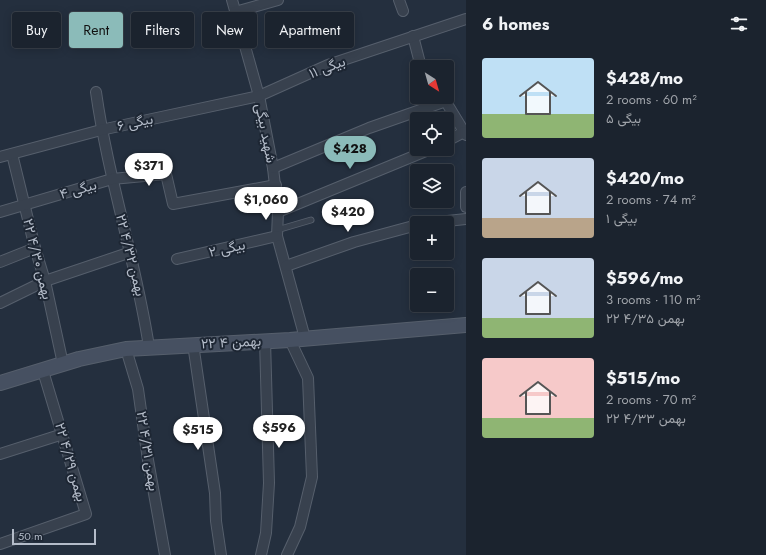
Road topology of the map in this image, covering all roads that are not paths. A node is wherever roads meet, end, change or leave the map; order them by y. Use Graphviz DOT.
graph roads {
  1 [pos="232,0"];
  2 [pos="278,0"];
  3 [pos="399,0"];
  4 [pos="403,11"];
  5 [pos="236,12"];
  6 [pos="466,19"];
  7 [pos="413,36"];
  8 [pos="246,48"];
  9 [pos="419,60"];
  10 [pos="96,92"];
  11 [pos="259,96"];
  12 [pos="432,104"];
  13 [pos="448,104"];
  14 [pos="101,130"];
  15 [pos="465,134"];
  16 [pos="454,138"];
  17 [pos="12,154"];
  18 [pos="414,156"];
  19 [pos="0,157"];
  20 [pos="273,168"];
  21 [pos="112,179"];
  22 [pos="276,185"];
  23 [pos="466,192"];
  24 [pos="25,205"];
  25 [pos="466,206"];
  26 [pos="0,212"];
  27 [pos="278,212"];
  28 [pos="311,220"];
  29 [pos="466,220"];
  30 [pos="454,221"];
  31 [pos="410,227"];
  32 [pos="276,233"];
  33 [pos="35,248"];
  34 [pos="131,252"];
  35 [pos="177,259"];
  36 [pos="0,262"];
  37 [pos="286,266"];
  38 [pos="45,281"];
  39 [pos="0,304"];
  40 [pos="466,324"];
  41 [pos="306,338"];
  42 [pos="265,340"];
  43 [pos="290,340"];
  44 [pos="193,344"];
  45 [pos="149,347"];
  46 [pos="126,349"];
  47 [pos="63,364"];
  48 [pos="43,371"];
  49 [pos="0,383"];
  50 [pos="63,434"];
  51 [pos="0,454"];
  52 [pos="0,544"];
  53 [pos="165,555"];
  54 [pos="222,555"];
  55 [pos="261,555"];
  56 [pos="287,555"];
  1 -- 5 [label="street, شهید بیگی"];
  2 -- 5 [label="street"];
  3 -- 4 [label="street"];
  6 -- 7 [label="street, بیگی ۱۱"];
  7 -- 9 [label="street"];
  7 -- 11 [label="street, بیگی ۱۱"];
  8 -- 11 [label="street, شهید بیگی"];
  10 -- 14 [label="street, ۲۲ بهمن ۴/۳۲"];
  11 -- 14 [label="street, بیگی ۶"];
  11 -- 20 [label="street, شهید بیگی"];
  12 -- 20 [label="street"];
  13 -- 15 [label="street"];
  14 -- 17 [label="street, بیگی ۶"];
  14 -- 21 [label="street, ۲۲ بهمن ۴/۳۲"];
  15 -- 16 [label="street"];
  17 -- 19 [label="street, بیگی ۶"];
  17 -- 24 [label="street, ۲۲ بهمن ۴/۳۰"];
  18 -- 27 [label="street"];
  20 -- 22 [label="street, شهید بیگی"];
  21 -- 22 [label="street, بیگی ۴"];
  21 -- 24 [label="street, بیگی ۴"];
  21 -- 34 [label="street, ۲۲ بهمن ۴/۳۲"];
  22 -- 27 [label="street, شهید بیگی"];
  23 -- 25 [label="street"];
  24 -- 26 [label="street, بیگی ۴"];
  24 -- 33 [label="street, ۲۲ بهمن ۴/۳۰"];
  27 -- 32 [label="street, شهید بیگی"];
  28 -- 32 [label="lane"];
  29 -- 30 [label="street"];
  31 -- 37 [label="street"];
  32 -- 35 [label="street, بیگی ۲"];
  32 -- 37 [label="street, شهید بیگی"];
  33 -- 36 [label="street"];
  33 -- 38 [label="street, ۲۲ بهمن ۴/۳۰"];
  34 -- 38 [label="street"];
  34 -- 45 [label="street, ۲۲ بهمن ۴/۳۲"];
  37 -- 41 [label="street, شهید بیگی"];
  38 -- 39 [label="street"];
  38 -- 47 [label="street, ۲۲ بهمن ۴/۳۰"];
  40 -- 41 [label="street, ۲۲ بهمن ۴"];
  41 -- 43 [label="street, ۲۲ بهمن ۴"];
  42 -- 43 [label="street, ۲۲ بهمن ۴"];
  42 -- 44 [label="street, ۲۲ بهمن ۴"];
  42 -- 55 [label="street"];
  43 -- 56 [label="street"];
  44 -- 45 [label="street, ۲۲ بهمن ۴"];
  44 -- 54 [label="street"];
  45 -- 46 [label="street, ۲۲ بهمن ۴"];
  46 -- 47 [label="street, ۲۲ بهمن ۴"];
  46 -- 53 [label="street, ۲۲ بهمن ۴/۳۱"];
  47 -- 48 [label="street, ۲۲ بهمن ۴"];
  48 -- 49 [label="street, ۲۲ بهمن ۴"];
  48 -- 50 [label="street, ۲۲ بهمن ۴/۲۹"];
  50 -- 51 [label="street"];
  50 -- 52 [label="street, ۲۲ بهمن ۴/۲۹"];
}
